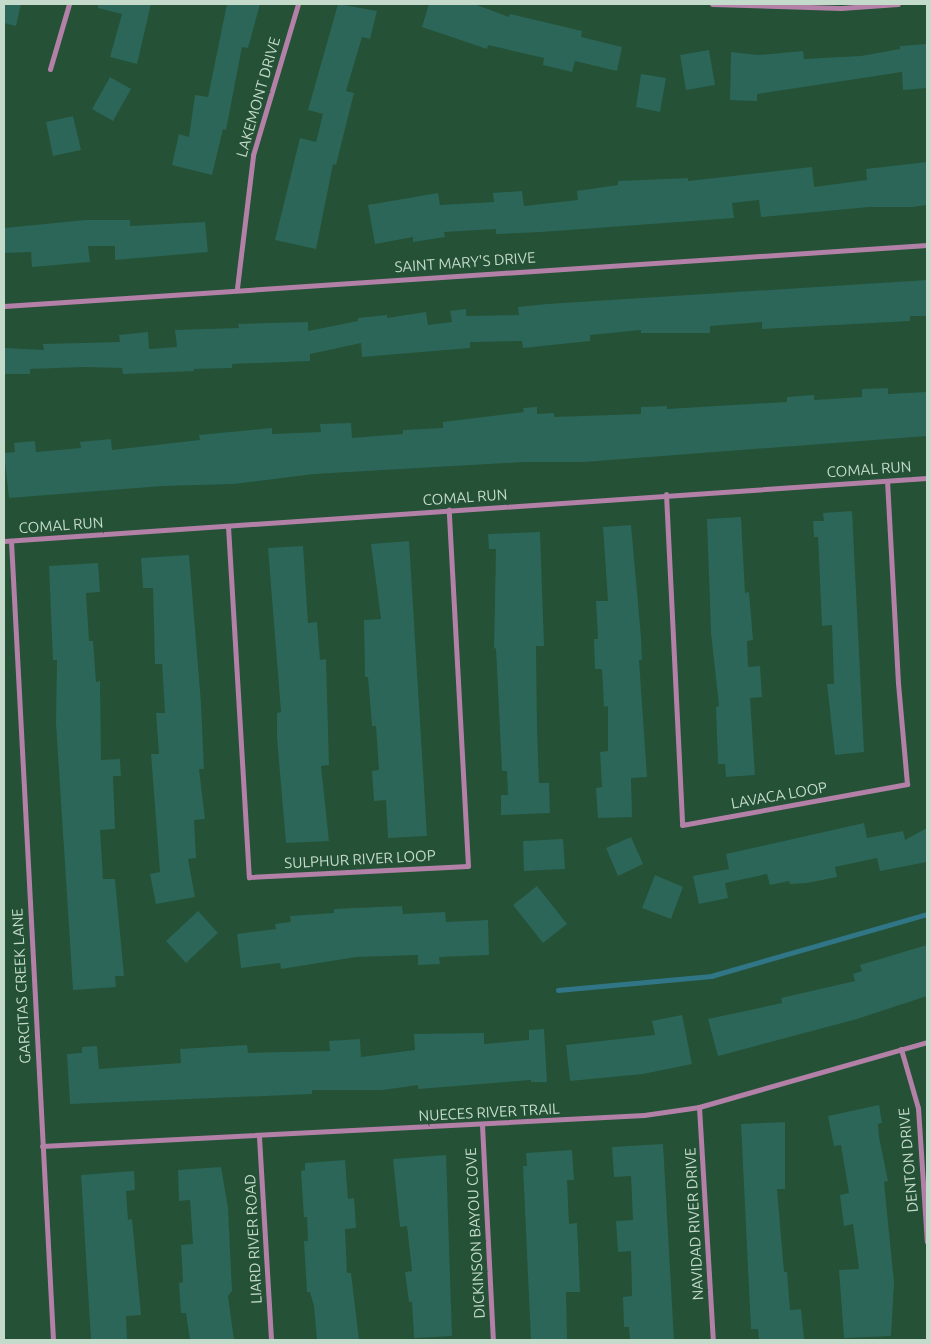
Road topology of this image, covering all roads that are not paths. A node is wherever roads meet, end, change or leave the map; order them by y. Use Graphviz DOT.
graph roads {
  1 [pos="69,4"];
  2 [pos="298,4"];
  3 [pos="712,4"];
  4 [pos="898,4"];
  5 [pos="840,6"];
  6 [pos="50,69"];
  7 [pos="927,245"];
  8 [pos="237,288"];
  9 [pos="4,306"];
  10 [pos="927,478"];
  11 [pos="887,481"];
  12 [pos="666,494"];
  13 [pos="449,510"];
  14 [pos="228,526"];
  15 [pos="4,541"];
  16 [pos="11,541"];
  17 [pos="927,1042"];
  18 [pos="901,1049"];
  19 [pos="699,1107"];
  20 [pos="482,1125"];
  21 [pos="259,1137"];
  22 [pos="42,1146"];
  23 [pos="927,1242"];
  24 [pos="53,1340"];
  25 [pos="271,1340"];
  26 [pos="493,1340"];
  27 [pos="713,1340"];
  1 -- 6 [label="street"];
  2 -- 8 [label="street, LAKEMONT DRIVE"];
  3 -- 5 [label="street"];
  4 -- 5 [label="street"];
  7 -- 8 [label="street, SAINT MARY'S DRIVE"];
  8 -- 9 [label="street, SAINT MARY'S DRIVE"];
  10 -- 11 [label="street, COMAL RUN"];
  11 -- 12 [label="street, COMAL RUN"];
  11 -- 12 [label="street, LAVACA LOOP"];
  12 -- 13 [label="street, COMAL RUN"];
  13 -- 14 [label="street, COMAL RUN"];
  13 -- 14 [label="street, SULPHUR RIVER LOOP"];
  14 -- 16 [label="street, COMAL RUN"];
  15 -- 16 [label="street, COMAL RUN"];
  16 -- 22 [label="street, GARCITAS CREEK LANE"];
  17 -- 18 [label="street, NUECES RIVER TRAIL"];
  18 -- 19 [label="street, NUECES RIVER TRAIL"];
  18 -- 23 [label="street, DENTON DRIVE"];
  19 -- 20 [label="street, NUECES RIVER TRAIL"];
  19 -- 27 [label="street, NAVIDAD RIVER DRIVE"];
  20 -- 21 [label="street, NUECES RIVER TRAIL"];
  20 -- 26 [label="street, DICKINSON BAYOU COVE"];
  21 -- 22 [label="street, NUECES RIVER TRAIL"];
  21 -- 25 [label="street, LIARD RIVER ROAD"];
  22 -- 24 [label="street, GARCITAS CREEK LANE"];
}
